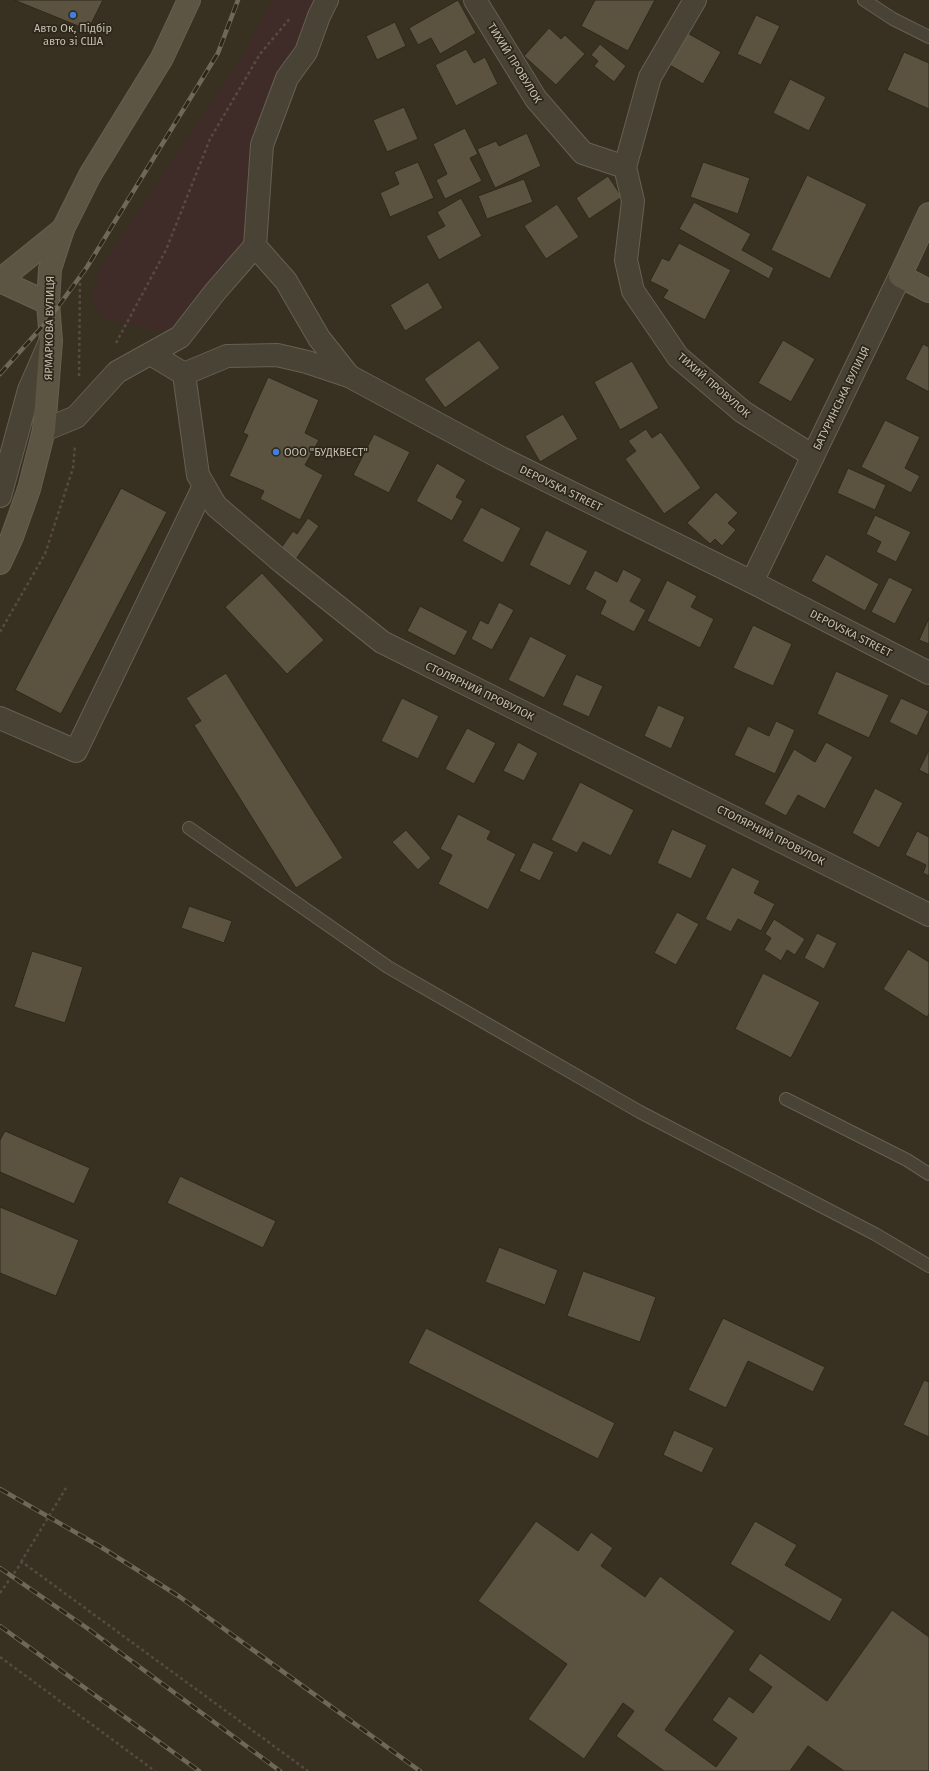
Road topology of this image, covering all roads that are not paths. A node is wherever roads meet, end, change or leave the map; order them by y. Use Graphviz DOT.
graph roads {
  1 [pos="189,0"];
  2 [pos="327,0"];
  3 [pos="475,0"];
  4 [pos="694,0"];
  5 [pos="864,0"];
  6 [pos="929,37"];
  7 [pos="624,167"];
  8 [pos="929,214"];
  9 [pos="63,229"];
  10 [pos="256,246"];
  11 [pos="900,276"];
  12 [pos="0,281"];
  13 [pos="929,292"];
  14 [pos="48,303"];
  15 [pos="51,341"];
  16 [pos="151,354"];
  17 [pos="184,374"];
  18 [pos="349,376"];
  19 [pos="44,430"];
  20 [pos="813,456"];
  21 [pos="204,486"];
  22 [pos="0,496"];
  23 [pos="0,563"];
  24 [pos="752,582"];
  25 [pos="929,673"];
  26 [pos="0,718"];
  27 [pos="189,828"];
  28 [pos="929,915"];
  29 [pos="786,1099"];
  30 [pos="929,1174"];
  31 [pos="929,1266"];
  1 -- 9 [label="main road, ЯРМАРКОВА ВУЛИЦЯ"];
  2 -- 10 [label="street"];
  3 -- 7 [label="street, ТИХИЙ ПРОВУЛОК"];
  4 -- 7 [label="street"];
  5 -- 6 [label="lane"];
  7 -- 20 [label="street, ТИХИЙ ПРОВУЛОК"];
  8 -- 11 [label="main road, БАТУРИНСЬКА ВУЛИЦЯ"];
  9 -- 12 [label="main road"];
  9 -- 14 [label="main road, ЯРМАРКОВА ВУЛИЦЯ"];
  10 -- 16 [label="street"];
  10 -- 18 [label="street"];
  11 -- 13 [label="main road"];
  11 -- 20 [label="street, БАТУРИНСЬКА ВУЛИЦЯ"];
  12 -- 14 [label="main road"];
  14 -- 15 [label="main road, ЯРМАРКОВА ВУЛИЦЯ"];
  15 -- 19 [label="main road, ЯРМАРКОВА ВУЛИЦЯ"];
  15 -- 22 [label="street"];
  16 -- 17 [label="street"];
  16 -- 19 [label="street"];
  17 -- 18 [label="street, DEPOVSKA STREET"];
  17 -- 21 [label="street, СТОЛЯРНИЙ ПРОВУЛОК"];
  18 -- 24 [label="street, DEPOVSKA STREET"];
  19 -- 23 [label="main road, ЯРМАРКОВА ВУЛИЦЯ"];
  20 -- 24 [label="street, БАТУРИНСЬКА ВУЛИЦЯ"];
  21 -- 26 [label="street"];
  21 -- 28 [label="street, СТОЛЯРНИЙ ПРОВУЛОК"];
  24 -- 25 [label="street, DEPOVSKA STREET"];
  27 -- 31 [label="lane"];
  29 -- 30 [label="lane"];
}
